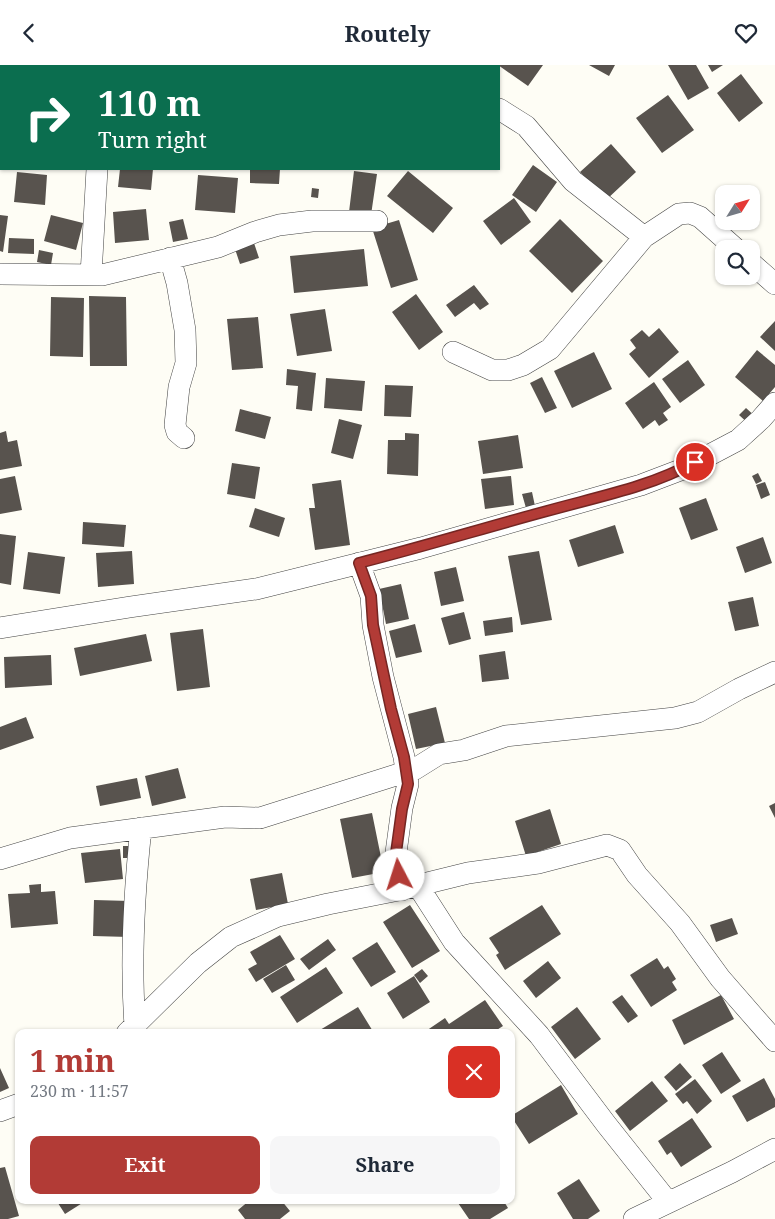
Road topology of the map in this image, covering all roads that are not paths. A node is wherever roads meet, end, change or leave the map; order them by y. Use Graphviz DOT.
graph roads {
  1 [pos="500,110"];
  2 [pos="97,170"];
  3 [pos="377,221"];
  4 [pos="644,237"];
  5 [pos="726,240"];
  6 [pos="170,258"];
  7 [pos="760,271"];
  8 [pos="0,274"];
  9 [pos="91,275"];
  10 [pos="775,284"];
  11 [pos="453,352"];
  12 [pos="775,403"];
  13 [pos="184,438"];
  14 [pos="359,563"];
  15 [pos="0,629"];
  16 [pos="775,672"];
  17 [pos="406,770"];
  18 [pos="141,828"];
  19 [pos="0,859"];
  20 [pos="410,888"];
  21 [pos="131,1029"];
  22 [pos="775,1041"];
  23 [pos="15,1105"];
  24 [pos="0,1111"];
  25 [pos="775,1149"];
  26 [pos="668,1202"];
  27 [pos="634,1219"];
  1 -- 4 [label="street"];
  2 -- 9 [label="street"];
  3 -- 6 [label="street"];
  4 -- 5 [label="street"];
  4 -- 11 [label="street"];
  6 -- 9 [label="street"];
  6 -- 13 [label="street"];
  7 -- 10 [label="street"];
  8 -- 9 [label="street"];
  12 -- 14 [label="street"];
  14 -- 15 [label="street"];
  14 -- 17 [label="street"];
  16 -- 17 [label="street"];
  17 -- 18 [label="street"];
  17 -- 20 [label="street"];
  18 -- 19 [label="street"];
  18 -- 21 [label="street"];
  20 -- 21 [label="street"];
  20 -- 22 [label="street"];
  20 -- 26 [label="street"];
  23 -- 24 [label="street"];
  25 -- 26 [label="street"];
  26 -- 27 [label="street"];
}
